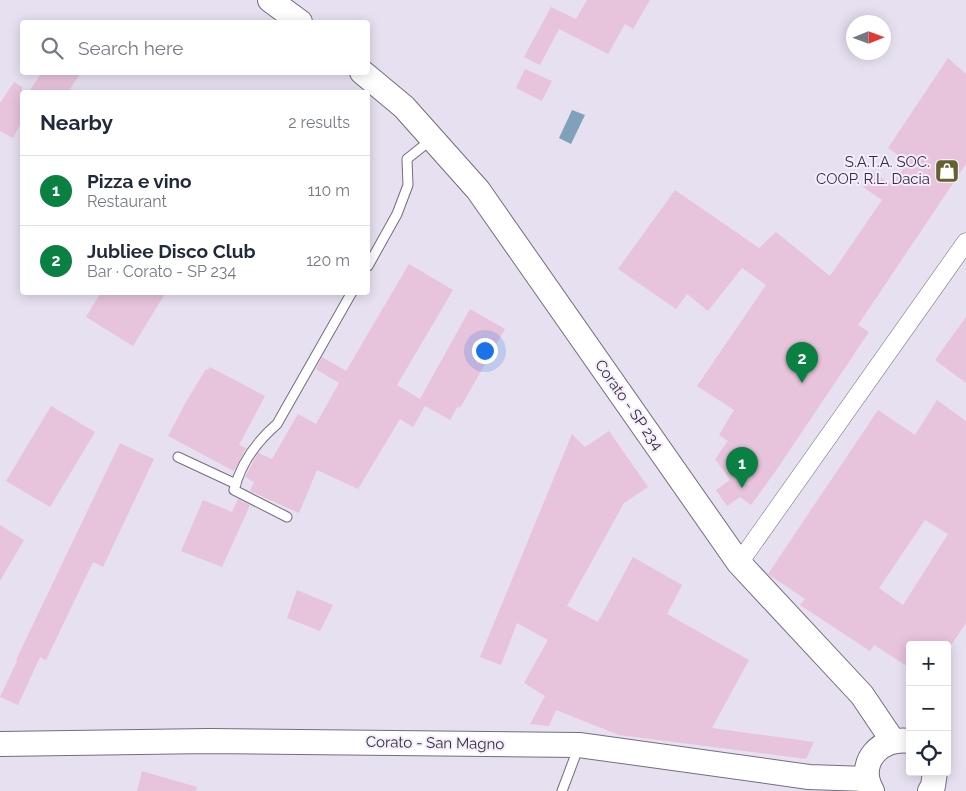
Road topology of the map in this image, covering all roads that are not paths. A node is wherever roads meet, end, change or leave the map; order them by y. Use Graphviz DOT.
graph roads {
  1 [pos="270,0"];
  2 [pos="297,20"];
  3 [pos="366,75"];
  4 [pos="433,139"];
  5 [pos="966,242"];
  6 [pos="370,262"];
  7 [pos="350,295"];
  8 [pos="178,457"];
  9 [pos="236,484"];
  10 [pos="288,517"];
  11 [pos="739,563"];
  12 [pos="901,741"];
  13 [pos="0,744"];
  14 [pos="579,745"];
  15 [pos="934,776"];
  16 [pos="869,785"];
  17 [pos="562,791"];
  18 [pos="930,791"];
  1 -- 2 [label="main road"];
  3 -- 4 [label="main road, Corato - SP 234"];
  4 -- 6 [label="lane"];
  4 -- 11 [label="main road, Corato - SP 234"];
  5 -- 11 [label="street"];
  7 -- 9 [label="lane"];
  8 -- 9 [label="lane"];
  9 -- 10 [label="lane"];
  11 -- 12 [label="main road, Corato - SP 234"];
  12 -- 16 [label="main road"];
  13 -- 14 [label="main road, Corato - San Magno"];
  14 -- 16 [label="main road, Corato - San Magno"];
  14 -- 17 [label="lane"];
  15 -- 18 [label="main road"];
}
